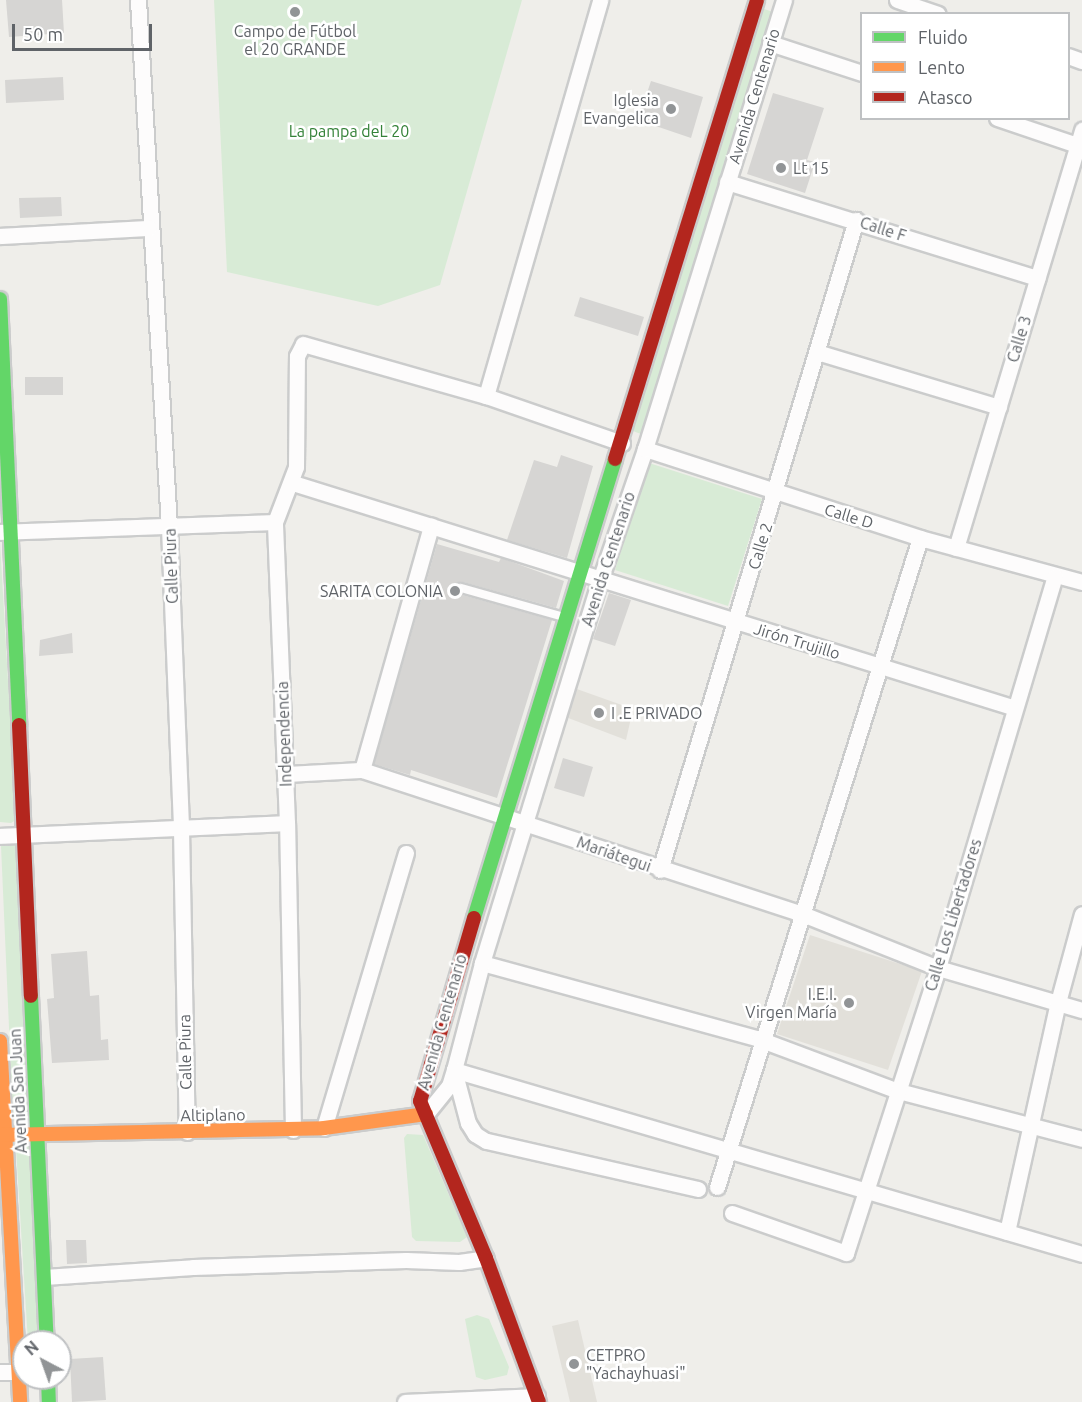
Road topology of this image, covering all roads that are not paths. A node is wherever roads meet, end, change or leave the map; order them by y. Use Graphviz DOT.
graph roads {
  1 [pos="138,0"];
  2 [pos="600,0"];
  3 [pos="757,0"];
  4 [pos="784,0"];
  5 [pos="897,0"];
  6 [pos="932,12"];
  7 [pos="770,42"];
  8 [pos="860,73"];
  9 [pos="1003,120"];
  10 [pos="1082,130"];
  11 [pos="1077,146"];
  12 [pos="727,182"];
  13 [pos="856,220"];
  14 [pos="149,228"];
  15 [pos="0,236"];
  16 [pos="1037,278"];
  17 [pos="0,299"];
  18 [pos="817,352"];
  19 [pos="486,396"];
  20 [pos="999,407"];
  21 [pos="622,443"];
  22 [pos="645,449"];
  23 [pos="293,483"];
  24 [pos="776,494"];
  25 [pos="275,522"];
  26 [pos="431,526"];
  27 [pos="169,527"];
  28 [pos="5,532"];
  29 [pos="920,538"];
  30 [pos="956,548"];
  31 [pos="579,573"];
  32 [pos="1055,576"];
  33 [pos="600,580"];
  34 [pos="1082,582"];
  35 [pos="461,588"];
  36 [pos="564,617"];
  37 [pos="737,622"];
  38 [pos="878,666"];
  39 [pos="1015,708"];
  40 [pos="362,770"];
  41 [pos="285,774"];
  42 [pos="505,816"];
  43 [pos="287,823"];
  44 [pos="525,824"];
  45 [pos="181,829"];
  46 [pos="0,836"];
  47 [pos="23,836"];
  48 [pos="406,853"];
  49 [pos="660,870"];
  50 [pos="802,914"];
  51 [pos="1082,914"];
  52 [pos="482,963"];
  53 [pos="938,968"];
  54 [pos="1057,1006"];
  55 [pos="1082,1010"];
  56 [pos="763,1040"];
  57 [pos="0,1041"];
  58 [pos="454,1070"];
  59 [pos="898,1091"];
  60 [pos="426,1114"];
  61 [pos="324,1128"];
  62 [pos="1033,1129"];
  63 [pos="292,1130"];
  64 [pos="187,1132"];
  65 [pos="37,1133"];
  66 [pos="3,1134"];
  67 [pos="1082,1139"];
  68 [pos="730,1148"];
  69 [pos="717,1187"];
  70 [pos="698,1189"];
  71 [pos="867,1189"];
  72 [pos="732,1214"];
  73 [pos="1007,1232"];
  74 [pos="6,1250"];
  75 [pos="1082,1254"];
  76 [pos="486,1258"];
  77 [pos="44,1277"];
  78 [pos="14,1330"];
  79 [pos="46,1330"];
  80 [pos="538,1399"];
  81 [pos="405,1402"];
  1 -- 14 [label="street, Calle Piura"];
  2 -- 19 [label="street"];
  3 -- 21 [label="street, Avenida Centenario"];
  4 -- 7 [label="street, Avenida Centenario"];
  5 -- 6 [label="street"];
  7 -- 8 [label="street"];
  7 -- 12 [label="street, Avenida Centenario"];
  9 -- 11 [label="street"];
  10 -- 11 [label="street, Calle 3"];
  11 -- 16 [label="street, Calle 3"];
  12 -- 13 [label="street, Calle F"];
  12 -- 22 [label="street, Avenida Centenario"];
  13 -- 16 [label="street, Calle F"];
  13 -- 18 [label="street, Calle 2"];
  14 -- 15 [label="street"];
  14 -- 27 [label="street, Calle Piura"];
  16 -- 20 [label="street, Calle 3"];
  17 -- 28 [label="street, Avenida San Juan"];
  18 -- 20 [label="street"];
  18 -- 24 [label="street, Calle 2"];
  19 -- 21 [label="street"];
  19 -- 23 [label="street, Independencia"];
  20 -- 30 [label="street, Calle 3"];
  21 -- 31 [label="street, Avenida Centenario"];
  22 -- 24 [label="street, Calle D"];
  22 -- 33 [label="street, Avenida Centenario"];
  23 -- 25 [label="street, Independencia"];
  23 -- 26 [label="street, Jirón Trujillo"];
  24 -- 29 [label="street, Calle D"];
  24 -- 37 [label="street, Calle 2"];
  25 -- 27 [label="street"];
  25 -- 41 [label="street, Independencia"];
  26 -- 31 [label="street, Jirón Trujillo"];
  26 -- 40 [label="street"];
  27 -- 28 [label="street"];
  27 -- 45 [label="street, Calle Piura"];
  28 -- 47 [label="street, Avenida San Juan"];
  29 -- 30 [label="street, Calle D"];
  29 -- 38 [label="street"];
  30 -- 32 [label="street, Calle D"];
  31 -- 33 [label="street, Jirón Trujillo"];
  31 -- 36 [label="street, Avenida Centenario"];
  32 -- 34 [label="street, Calle D"];
  32 -- 39 [label="street, Calle Los Libertadores"];
  33 -- 37 [label="street, Jirón Trujillo"];
  33 -- 44 [label="street, Avenida Centenario"];
  35 -- 36 [label="lane"];
  36 -- 42 [label="street, Avenida Centenario"];
  37 -- 38 [label="street, Jirón Trujillo"];
  37 -- 49 [label="street, Calle 2"];
  38 -- 39 [label="street, Jirón Trujillo"];
  38 -- 50 [label="street"];
  39 -- 53 [label="street, Calle Los Libertadores"];
  40 -- 41 [label="street, Mariátegui"];
  40 -- 42 [label="street, Mariátegui"];
  41 -- 43 [label="street, Independencia"];
  42 -- 44 [label="street, Mariátegui"];
  42 -- 60 [label="street, Avenida Centenario"];
  43 -- 45 [label="street"];
  43 -- 63 [label="street, Independencia"];
  44 -- 49 [label="street, Mariátegui"];
  44 -- 52 [label="street, Avenida Centenario"];
  45 -- 47 [label="street"];
  45 -- 64 [label="street, Calle Piura"];
  46 -- 47 [label="street"];
  47 -- 65 [label="street, Avenida San Juan"];
  48 -- 61 [label="street"];
  49 -- 50 [label="street, Mariátegui"];
  50 -- 53 [label="street, Mariátegui"];
  50 -- 56 [label="street"];
  51 -- 54 [label="street"];
  52 -- 56 [label="street"];
  52 -- 58 [label="street, Avenida Centenario"];
  53 -- 54 [label="street, Mariátegui"];
  53 -- 59 [label="street, Calle Los Libertadores"];
  54 -- 55 [label="street, Mariátegui"];
  54 -- 62 [label="street"];
  56 -- 59 [label="street"];
  56 -- 68 [label="street"];
  57 -- 66 [label="street, Avenida San Juan"];
  58 -- 60 [label="street, Avenida Centenario"];
  58 -- 68 [label="street"];
  58 -- 70 [label="street"];
  59 -- 62 [label="street"];
  59 -- 71 [label="street, Calle Los Libertadores"];
  60 -- 61 [label="street, Altiplano"];
  60 -- 76 [label="street, Avenida Centenario"];
  61 -- 63 [label="street, Altiplano"];
  62 -- 67 [label="street"];
  62 -- 73 [label="street"];
  63 -- 64 [label="street, Altiplano"];
  64 -- 65 [label="street, Altiplano"];
  65 -- 66 [label="street, Altiplano"];
  65 -- 77 [label="street, Avenida San Juan"];
  66 -- 74 [label="street, Avenida San Juan"];
  68 -- 69 [label="street"];
  68 -- 71 [label="street"];
  71 -- 72 [label="street, Calle Los Libertadores"];
  71 -- 73 [label="street"];
  73 -- 75 [label="street"];
  74 -- 78 [label="street, Avenida San Juan"];
  76 -- 77 [label="street"];
  76 -- 80 [label="street, Avenida Centenario"];
  77 -- 79 [label="street, Avenida San Juan"];
  80 -- 81 [label="street"];
}
